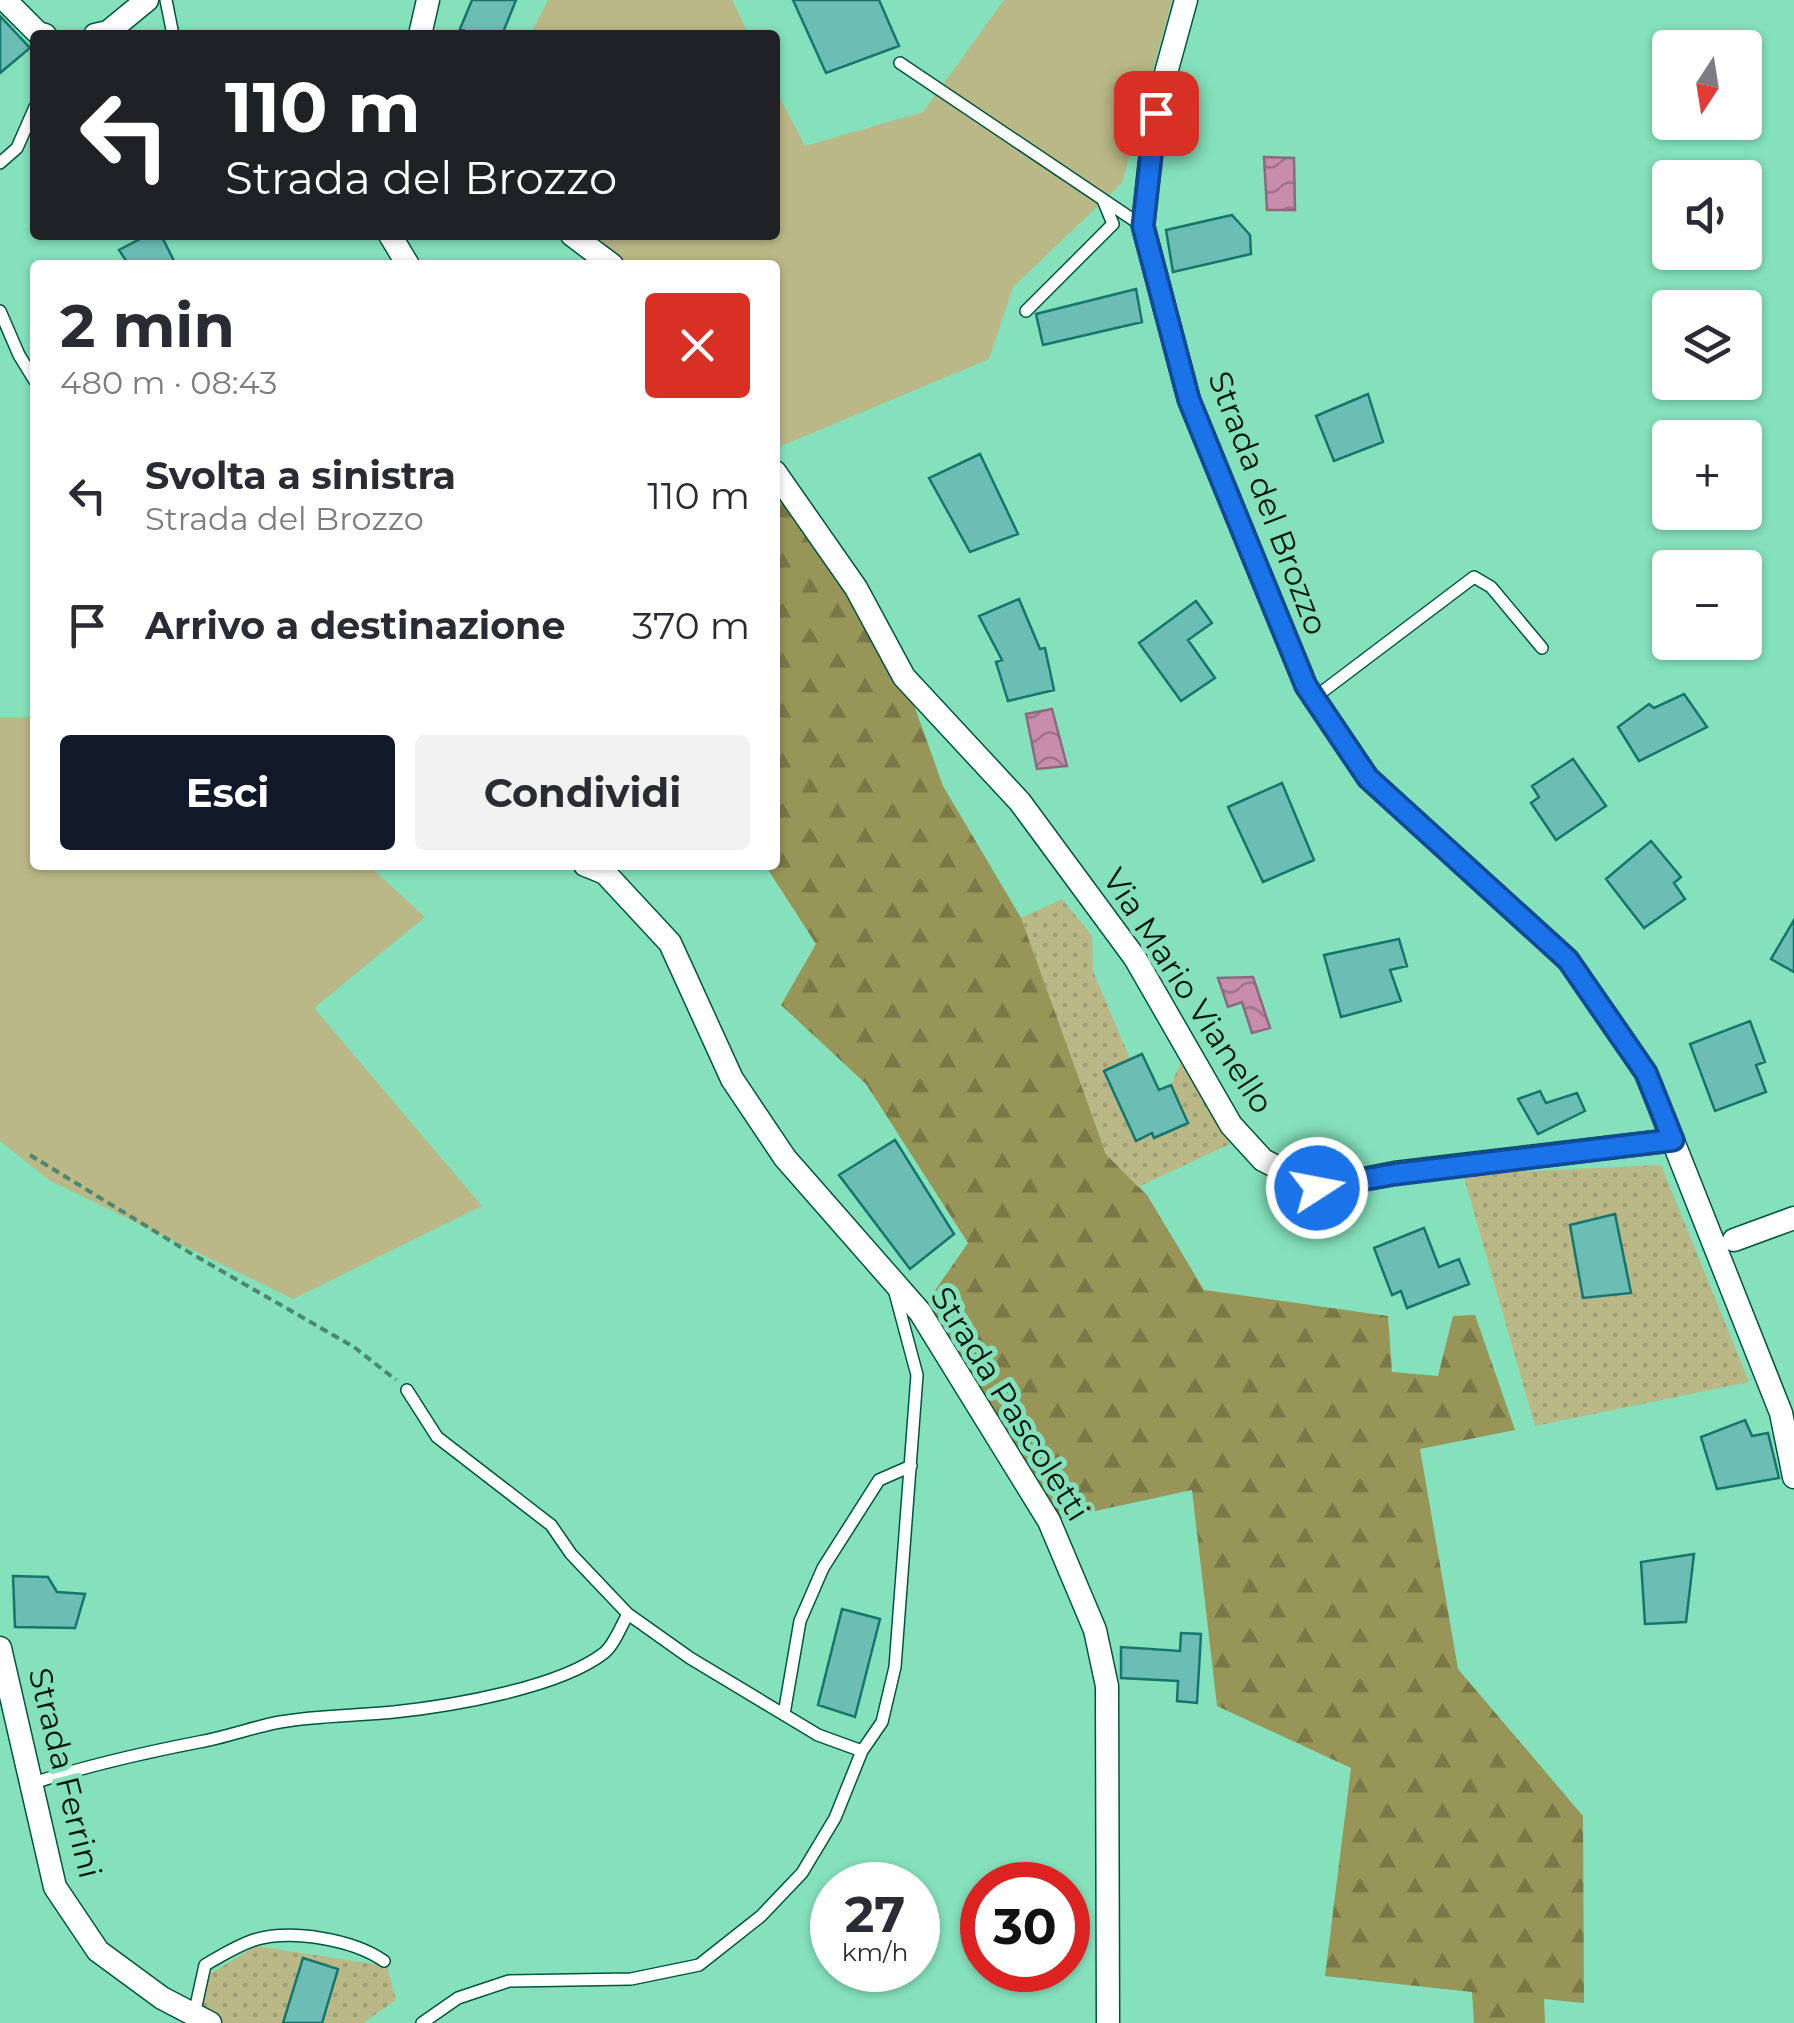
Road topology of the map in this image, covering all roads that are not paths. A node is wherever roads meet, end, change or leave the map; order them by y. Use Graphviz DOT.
graph roads {
  1 [pos="5,0"];
  2 [pos="146,0"];
  3 [pos="166,0"];
  4 [pos="428,0"];
  5 [pos="1186,0"];
  6 [pos="36,30"];
  7 [pos="110,30"];
  8 [pos="172,30"];
  9 [pos="421,30"];
  10 [pos="900,62"];
  11 [pos="30,120"];
  12 [pos="0,163"];
  13 [pos="1101,196"];
  14 [pos="1143,226"];
  15 [pos="579,240"];
  16 [pos="605,260"];
  17 [pos="1026,311"];
  18 [pos="0,312"];
  19 [pos="30,373"];
  20 [pos="780,479"];
  21 [pos="1542,648"];
  22 [pos="1314,698"];
  23 [pos="598,870"];
  24 [pos="1673,1140"];
  25 [pos="1794,1218"];
  26 [pos="1734,1240"];
  27 [pos="892,1280"];
  28 [pos="408,1390"];
  29 [pos="911,1466"];
  30 [pos="1794,1477"];
  31 [pos="628,1614"];
  32 [pos="0,1648"];
  33 [pos="784,1714"];
  34 [pos="862,1751"];
  35 [pos="30,1784"];
  36 [pos="384,1961"];
  37 [pos="202,2019"];
  38 [pos="422,2023"];
  39 [pos="1108,2023"];
  1 -- 6 [label="street"];
  2 -- 7 [label="street"];
  3 -- 8 [label="lane"];
  4 -- 9 [label="street"];
  5 -- 14 [label="street, Strada del Brozzo"];
  10 -- 13 [label="lane"];
  11 -- 12 [label="lane"];
  13 -- 14 [label="lane"];
  13 -- 17 [label="lane"];
  14 -- 22 [label="street, Strada del Brozzo"];
  15 -- 16 [label="street"];
  18 -- 19 [label="lane"];
  20 -- 24 [label="street, Via Mario Vianello"];
  21 -- 22 [label="lane"];
  22 -- 24 [label="street, Strada del Brozzo"];
  23 -- 27 [label="street, Strada Pascoletti"];
  24 -- 30 [label="street, Strada del Brozzo"];
  25 -- 26 [label="street"];
  27 -- 29 [label="lane"];
  27 -- 39 [label="street, Strada Pascoletti"];
  28 -- 31 [label="lane"];
  29 -- 33 [label="lane"];
  29 -- 34 [label="lane"];
  31 -- 33 [label="lane"];
  31 -- 35 [label="lane"];
  32 -- 35 [label="street, Strada Ferrini"];
  33 -- 34 [label="lane"];
  34 -- 38 [label="lane"];
  35 -- 37 [label="street, Strada Ferrini"];
  36 -- 37 [label="lane"];
}
